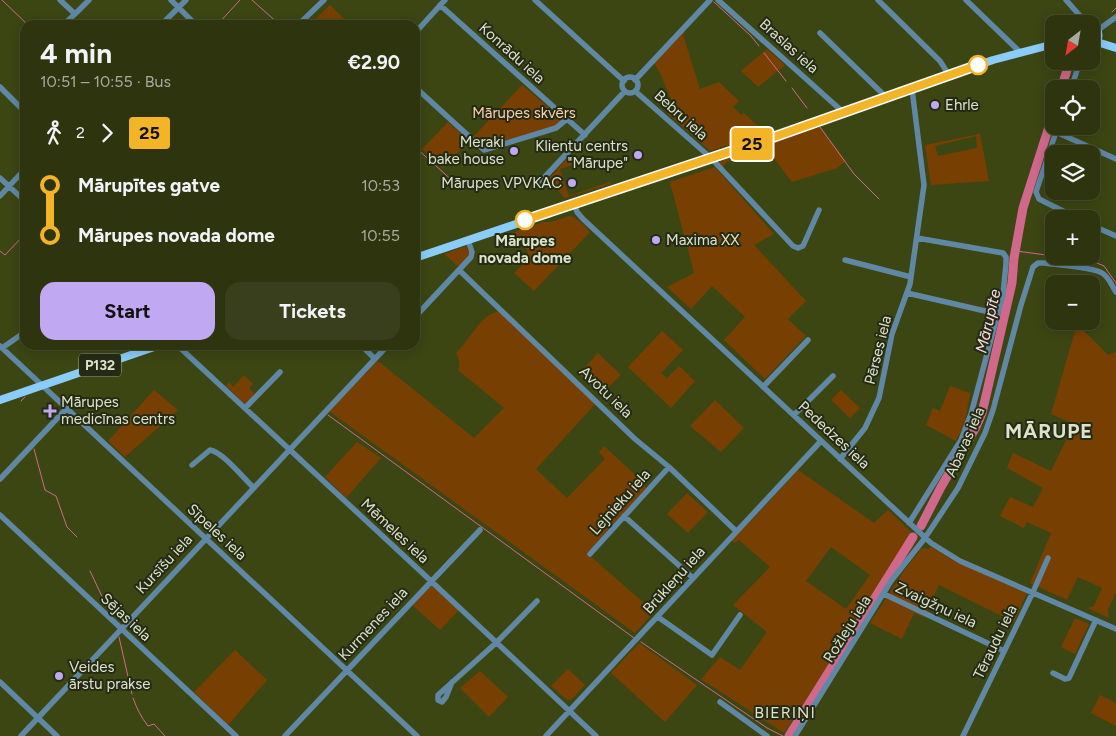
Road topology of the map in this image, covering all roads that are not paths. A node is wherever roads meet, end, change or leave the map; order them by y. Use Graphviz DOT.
graph roads {
  1 [pos="60,0"];
  2 [pos="89,0"];
  3 [pos="171,0"];
  4 [pos="186,0"];
  5 [pos="445,0"];
  6 [pos="535,0"];
  7 [pos="710,0"];
  8 [pos="718,0"];
  9 [pos="878,0"];
  10 [pos="966,0"];
  11 [pos="1066,0"];
  12 [pos="319,2"];
  13 [pos="440,6"];
  14 [pos="179,8"];
  15 [pos="75,14"];
  16 [pos="1079,15"];
  17 [pos="1116,17"];
  18 [pos="68,20"];
  19 [pos="166,20"];
  20 [pos="191,20"];
  21 [pos="303,20"];
  22 [pos="420,28"];
  23 [pos="1100,29"];
  24 [pos="820,33"];
  25 [pos="1045,46"];
  26 [pos="1100,46"];
  27 [pos="1116,48"];
  28 [pos="1021,53"];
  29 [pos="949,75"];
  30 [pos="635,80"];
  31 [pos="624,81"];
  32 [pos="0,87"];
  33 [pos="912,89"];
  34 [pos="624,91"];
  35 [pos="635,91"];
  36 [pos="420,92"];
  37 [pos="886,97"];
  38 [pos="20,107"];
  39 [pos="843,112"];
  40 [pos="567,119"];
  41 [pos="584,135"];
  42 [pos="1055,135"];
  43 [pos="1069,135"];
  44 [pos="710,158"];
  45 [pos="1116,159"];
  46 [pos="20,175"];
  47 [pos="0,178"];
  48 [pos="541,181"];
  49 [pos="9,186"];
  50 [pos="0,196"];
  51 [pos="20,196"];
  52 [pos="574,204"];
  53 [pos="819,210"];
  54 [pos="1061,210"];
  55 [pos="1100,229"];
  56 [pos="1116,236"];
  57 [pos="917,238"];
  58 [pos="468,240"];
  59 [pos="420,256"];
  60 [pos="845,260"];
  61 [pos="459,270"];
  62 [pos="911,277"];
  63 [pos="1116,292"];
  64 [pos="906,293"];
  65 [pos="420,311"];
  66 [pos="998,314"];
  67 [pos="20,335"];
  68 [pos="808,340"];
  69 [pos="1,347"];
  70 [pos="145,350"];
  71 [pos="182,350"];
  72 [pos="366,350"];
  73 [pos="383,350"];
  74 [pos="375,359"];
  75 [pos="280,372"];
  76 [pos="833,376"];
  77 [pos="41,386"];
  78 [pos="763,386"];
  79 [pos="0,400"];
  80 [pos="246,408"];
  81 [pos="66,409"];
  82 [pos="794,415"];
  83 [pos="821,441"];
  84 [pos="289,450"];
  85 [pos="840,459"];
  86 [pos="192,465"];
  87 [pos="669,467"];
  88 [pos="0,479"];
  89 [pos="254,488"];
  90 [pos="0,515"];
  91 [pos="624,516"];
  92 [pos="909,523"];
  93 [pos="480,530"];
  94 [pos="736,531"];
  95 [pos="924,538"];
  96 [pos="206,539"];
  97 [pos="590,554"];
  98 [pos="1048,558"];
  99 [pos="693,578"];
  100 [pos="432,581"];
  101 [pos="1033,592"];
  102 [pos="884,594"];
  103 [pos="537,601"];
  104 [pos="740,615"];
  105 [pos="658,617"];
  106 [pos="1096,620"];
  107 [pos="121,629"];
  108 [pos="1116,629"];
  109 [pos="497,642"];
  110 [pos="1004,651"];
  111 [pos="346,671"];
  112 [pos="1053,673"];
  113 [pos="0,682"];
  114 [pos="452,682"];
  115 [pos="720,702"];
  116 [pos="569,711"];
  117 [pos="38,718"];
  118 [pos="965,735"];
  119 [pos="21,736"];
  120 [pos="57,736"];
  121 [pos="236,736"];
  122 [pos="285,736"];
  123 [pos="417,736"];
  124 [pos="546,736"];
  125 [pos="596,736"];
  126 [pos="767,736"];
  127 [pos="795,736"];
  1 -- 15 [label="street"];
  2 -- 15 [label="street"];
  3 -- 14 [label="street"];
  4 -- 14 [label="street"];
  5 -- 13 [label="street"];
  6 -- 31 [label="street"];
  7 -- 30 [label="street"];
  8 -- 39 [label="street, Braslas iela"];
  9 -- 29 [label="street"];
  10 -- 28 [label="street"];
  11 -- 16 [label="street"];
  12 -- 21 [label="street"];
  13 -- 22 [label="street"];
  13 -- 40 [label="street, Konrādu iela"];
  14 -- 19 [label="street"];
  14 -- 20 [label="street"];
  15 -- 18 [label="street"];
  17 -- 23 [label="street"];
  24 -- 37 [label="street"];
  25 -- 28 [label="main road"];
  26 -- 27 [label="main road"];
  28 -- 29 [label="main road"];
  29 -- 33 [label="main road"];
  30 -- 31 [label="street"];
  30 -- 35 [label="street"];
  31 -- 34 [label="street"];
  32 -- 38 [label="street"];
  33 -- 37 [label="main road"];
  33 -- 57 [label="street, Pērses iela"];
  34 -- 35 [label="street"];
  34 -- 41 [label="street"];
  35 -- 44 [label="street, Bebru iela"];
  36 -- 40 [label="street"];
  37 -- 39 [label="main road"];
  39 -- 44 [label="main road"];
  40 -- 41 [label="street, Konrādu iela"];
  41 -- 48 [label="street"];
  42 -- 54 [label="street"];
  43 -- 45 [label="street"];
  44 -- 52 [label="main road"];
  44 -- 53 [label="street, Bebru iela"];
  46 -- 49 [label="street"];
  47 -- 49 [label="street"];
  49 -- 50 [label="street"];
  49 -- 51 [label="street"];
  52 -- 58 [label="main road"];
  52 -- 78 [label="street, Pededzes iela"];
  55 -- 56 [label="street"];
  57 -- 62 [label="street, Pērses iela"];
  57 -- 66 [label="street"];
  58 -- 59 [label="main road"];
  58 -- 61 [label="street"];
  60 -- 62 [label="street"];
  61 -- 65 [label="street"];
  61 -- 87 [label="street, Avotu iela"];
  62 -- 64 [label="street, Pērses iela"];
  63 -- 95 [label="street, Abavas iela"];
  64 -- 66 [label="street"];
  64 -- 85 [label="street, Pērses iela"];
  66 -- 92 [label="street"];
  67 -- 69 [label="street"];
  68 -- 78 [label="street"];
  69 -- 77 [label="street, Sīpeles iela"];
  70 -- 77 [label="main road, P132"];
  71 -- 80 [label="street, Mēmeles iela"];
  72 -- 74 [label="street"];
  73 -- 74 [label="street, Kursīšu iela"];
  74 -- 84 [label="street, Kursīšu iela"];
  75 -- 80 [label="street"];
  76 -- 82 [label="street"];
  77 -- 79 [label="main road, P132"];
  77 -- 81 [label="street, Sīpeles iela"];
  78 -- 82 [label="street, Pededzes iela"];
  80 -- 84 [label="street, Mēmeles iela"];
  81 -- 88 [label="street"];
  81 -- 96 [label="street, Sīpeles iela"];
  82 -- 83 [label="street, Pededzes iela"];
  83 -- 85 [label="street, Pededzes iela"];
  83 -- 94 [label="street, Brūkleņu iela"];
  84 -- 89 [label="street, Kursīšu iela"];
  84 -- 100 [label="street, Mēmeles iela"];
  85 -- 92 [label="street, Pededzes iela"];
  86 -- 89 [label="street"];
  87 -- 91 [label="street, Lejnieku iela"];
  87 -- 94 [label="street, Avotu iela"];
  89 -- 96 [label="street, Kursīšu iela"];
  90 -- 107 [label="street, Sējas iela"];
  91 -- 97 [label="street, Lejnieku iela"];
  91 -- 99 [label="street"];
  92 -- 95 [label="street, Pededzes iela"];
  93 -- 100 [label="street, Kurmenes iela"];
  94 -- 99 [label="street, Brūkleņu iela"];
  95 -- 101 [label="street, Pededzes iela"];
  95 -- 102 [label="street, Rožleju iela"];
  96 -- 107 [label="street, Kursīšu iela"];
  96 -- 111 [label="street, Sīpeles iela"];
  98 -- 101 [label="street, Tēraudu iela"];
  99 -- 105 [label="street, Brūkleņu iela"];
  100 -- 109 [label="street, Mēmeles iela"];
  100 -- 111 [label="street, Kurmenes iela"];
  101 -- 106 [label="street, Pededzes iela"];
  101 -- 110 [label="street, Tēraudu iela"];
  102 -- 110 [label="street, Zvaigžņu iela"];
  102 -- 127 [label="street, Rožleju iela"];
  103 -- 109 [label="street"];
  104 -- 105 [label="street"];
  105 -- 116 [label="street, Brūkleņu iela"];
  106 -- 108 [label="street, Pededzes iela"];
  106 -- 112 [label="street"];
  107 -- 117 [label="street, Kursīšu iela"];
  107 -- 121 [label="street, Sējas iela"];
  109 -- 114 [label="street"];
  109 -- 116 [label="street, Mēmeles iela"];
  110 -- 118 [label="street, Tēraudu iela"];
  111 -- 122 [label="street, Kurmenes iela"];
  111 -- 123 [label="street, Sīpeles iela"];
  113 -- 117 [label="street"];
  115 -- 126 [label="street"];
  116 -- 124 [label="street, Brūkleņu iela"];
  116 -- 125 [label="street, Mēmeles iela"];
  117 -- 119 [label="street, Kursīšu iela"];
  117 -- 120 [label="street"];
}
